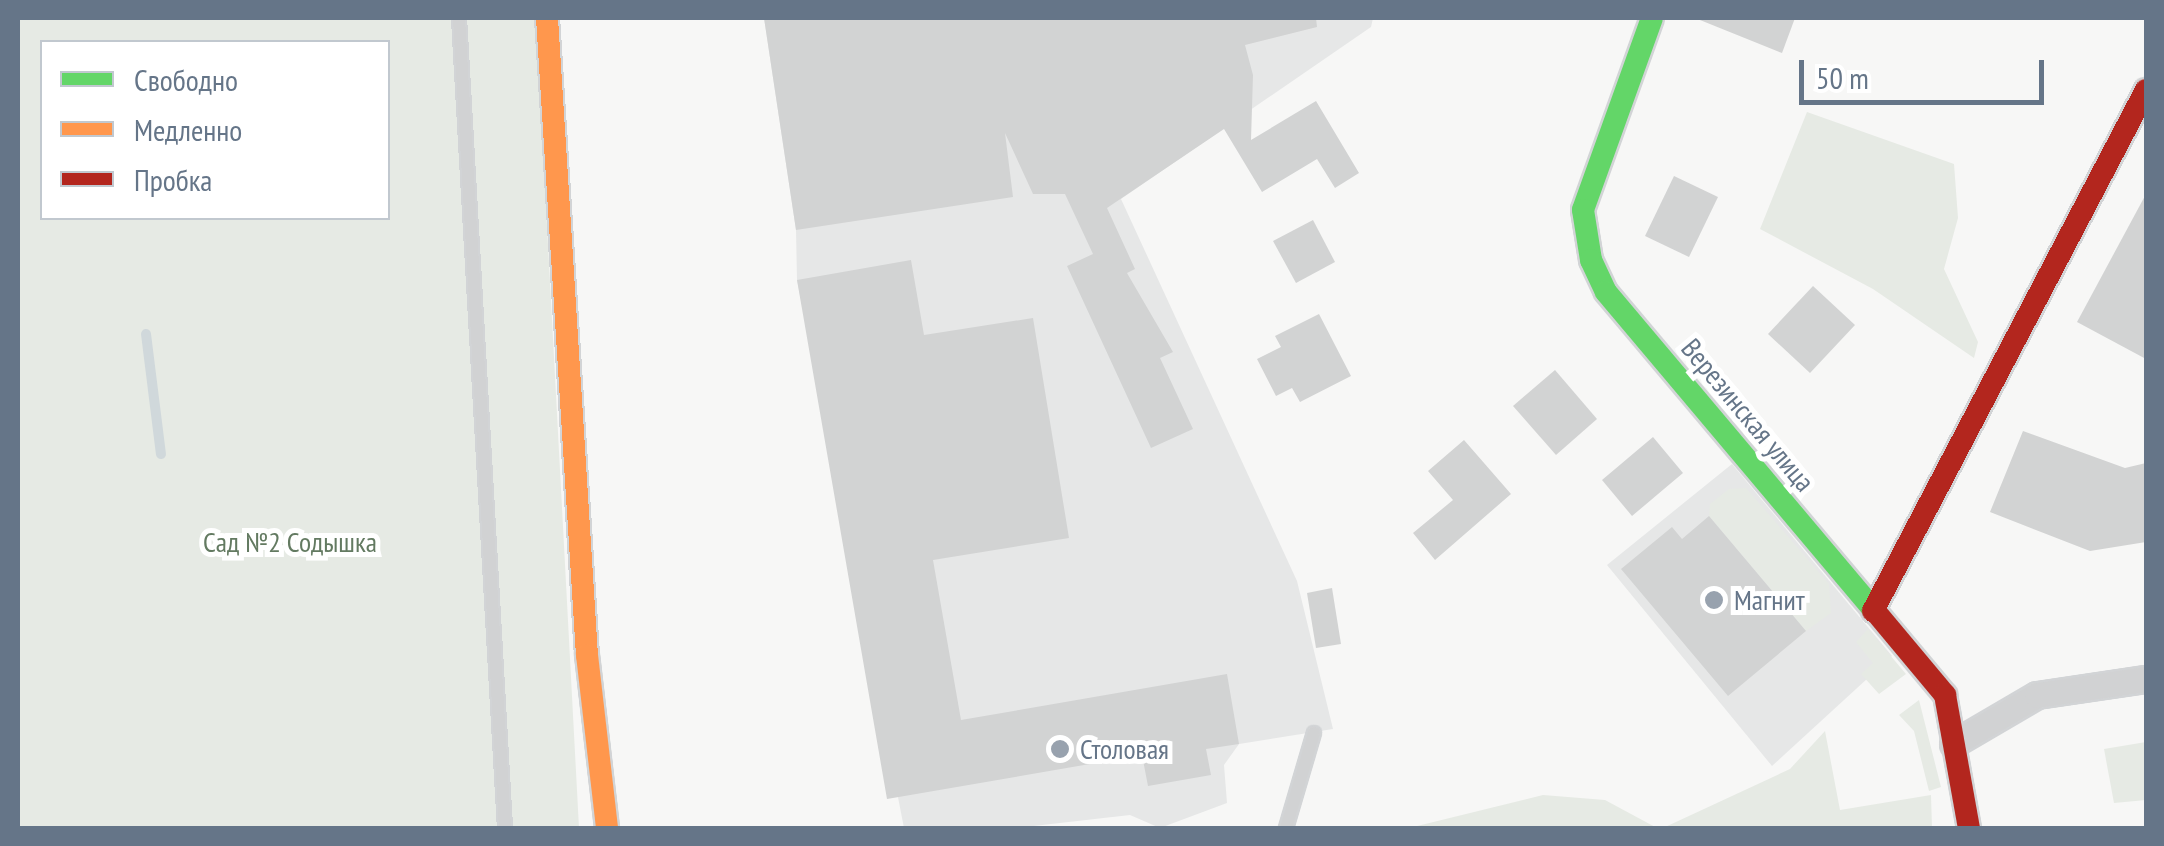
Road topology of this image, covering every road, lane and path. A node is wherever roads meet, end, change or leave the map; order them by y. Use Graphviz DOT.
graph roads {
  1 [pos="459,18"];
  2 [pos="547,18"];
  3 [pos="1652,18"];
  4 [pos="2146,90"];
  5 [pos="1873,610"];
  6 [pos="2146,680"];
  7 [pos="1314,733"];
  8 [pos="1953,744"];
  9 [pos="506,828"];
  10 [pos="608,828"];
  11 [pos="1286,828"];
  12 [pos="1969,828"];
  1 -- 9 [label="lane"];
  2 -- 10 [label="street"];
  3 -- 5 [label="street, Верезинская улица"];
  4 -- 5 [label="street"];
  5 -- 8 [label="street, Верезинская улица"];
  6 -- 8 [label="street"];
  7 -- 11 [label="lane"];
  8 -- 12 [label="street, Верезинская улица"];
}
